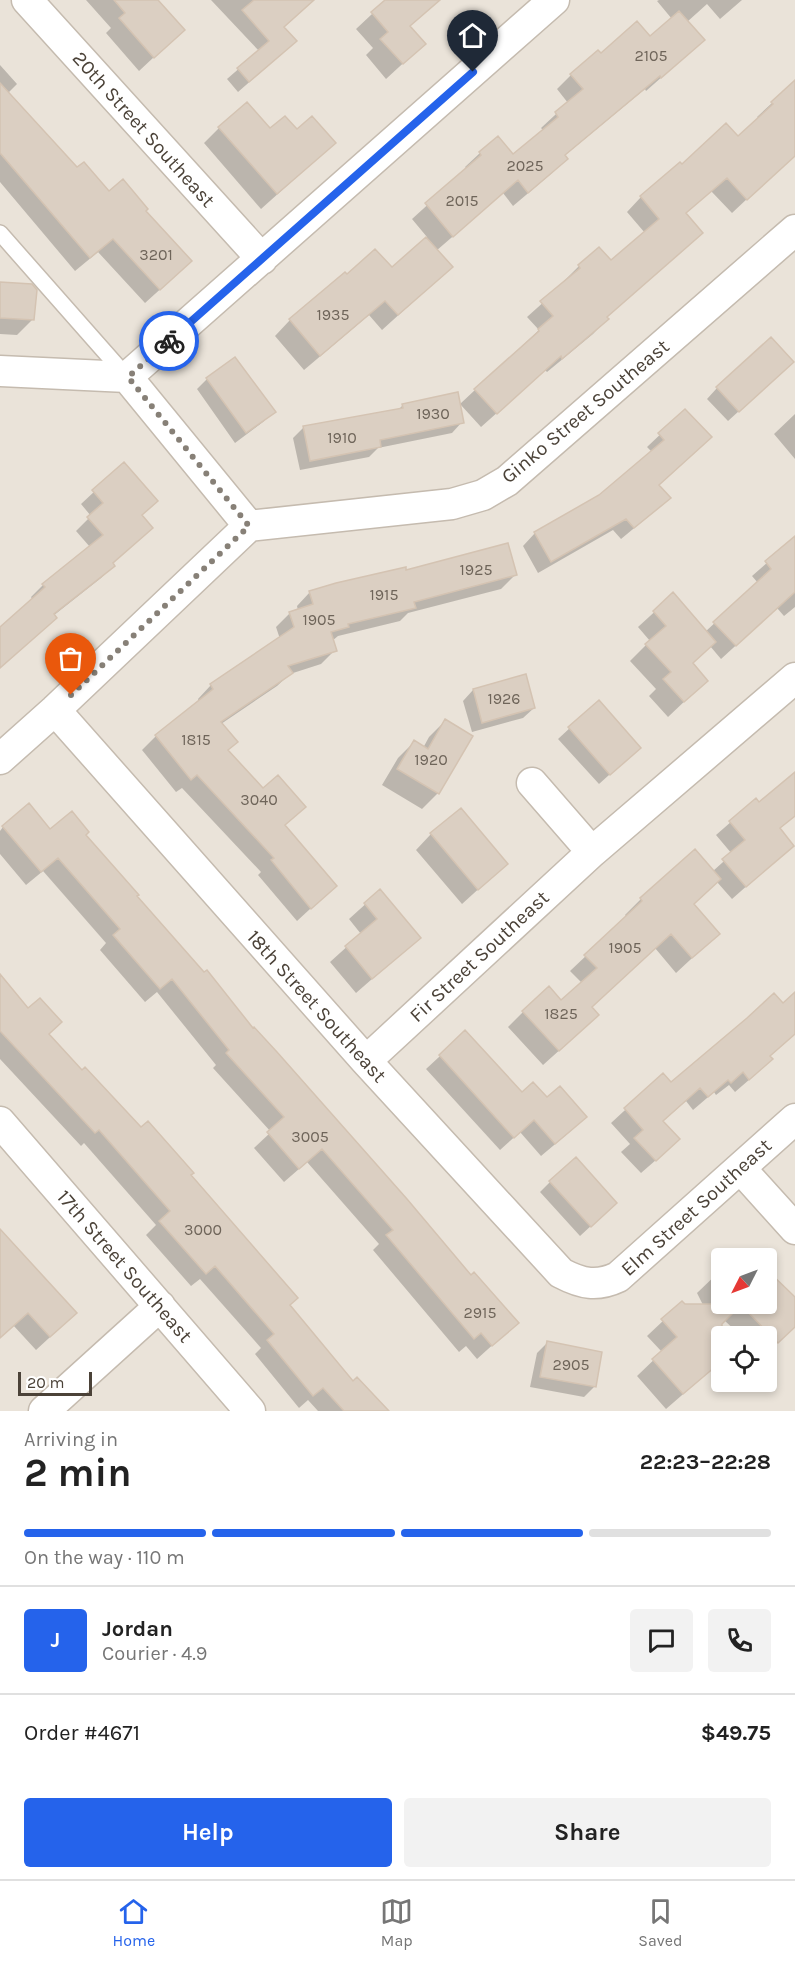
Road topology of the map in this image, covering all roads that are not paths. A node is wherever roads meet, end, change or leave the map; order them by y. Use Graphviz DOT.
graph roads {
  1 [pos="27,0"];
  2 [pos="544,3"];
  3 [pos="0,233"];
  4 [pos="790,246"];
  5 [pos="262,259"];
  6 [pos="0,371"];
  7 [pos="128,377"];
  8 [pos="249,526"];
  9 [pos="795,678"];
  10 [pos="55,710"];
  11 [pos="0,759"];
  12 [pos="532,783"];
  13 [pos="592,852"];
  14 [pos="366,1060"];
  15 [pos="795,1119"];
  16 [pos="0,1122"];
  17 [pos="741,1169"];
  18 [pos="795,1229"];
  19 [pos="592,1284"];
  20 [pos="160,1306"];
  21 [pos="44,1411"];
  22 [pos="250,1411"];
  1 -- 5 [label="street, 20th Street Southeast"];
  2 -- 5 [label="street"];
  3 -- 7 [label="lane"];
  4 -- 8 [label="street, Ginko Street Southeast"];
  5 -- 7 [label="street"];
  6 -- 7 [label="street"];
  7 -- 8 [label="street"];
  8 -- 10 [label="street"];
  9 -- 13 [label="street, Fir Street Southeast"];
  10 -- 11 [label="street"];
  10 -- 14 [label="street, 18th Street Southeast"];
  12 -- 13 [label="street"];
  13 -- 14 [label="street, Fir Street Southeast"];
  14 -- 19 [label="street, 18th Street Southeast"];
  15 -- 17 [label="street, Elm Street Southeast"];
  16 -- 20 [label="street, 17th Street Southeast"];
  17 -- 18 [label="street"];
  17 -- 19 [label="street, Elm Street Southeast"];
  20 -- 21 [label="street"];
  20 -- 22 [label="street, 17th Street Southeast"];
}
